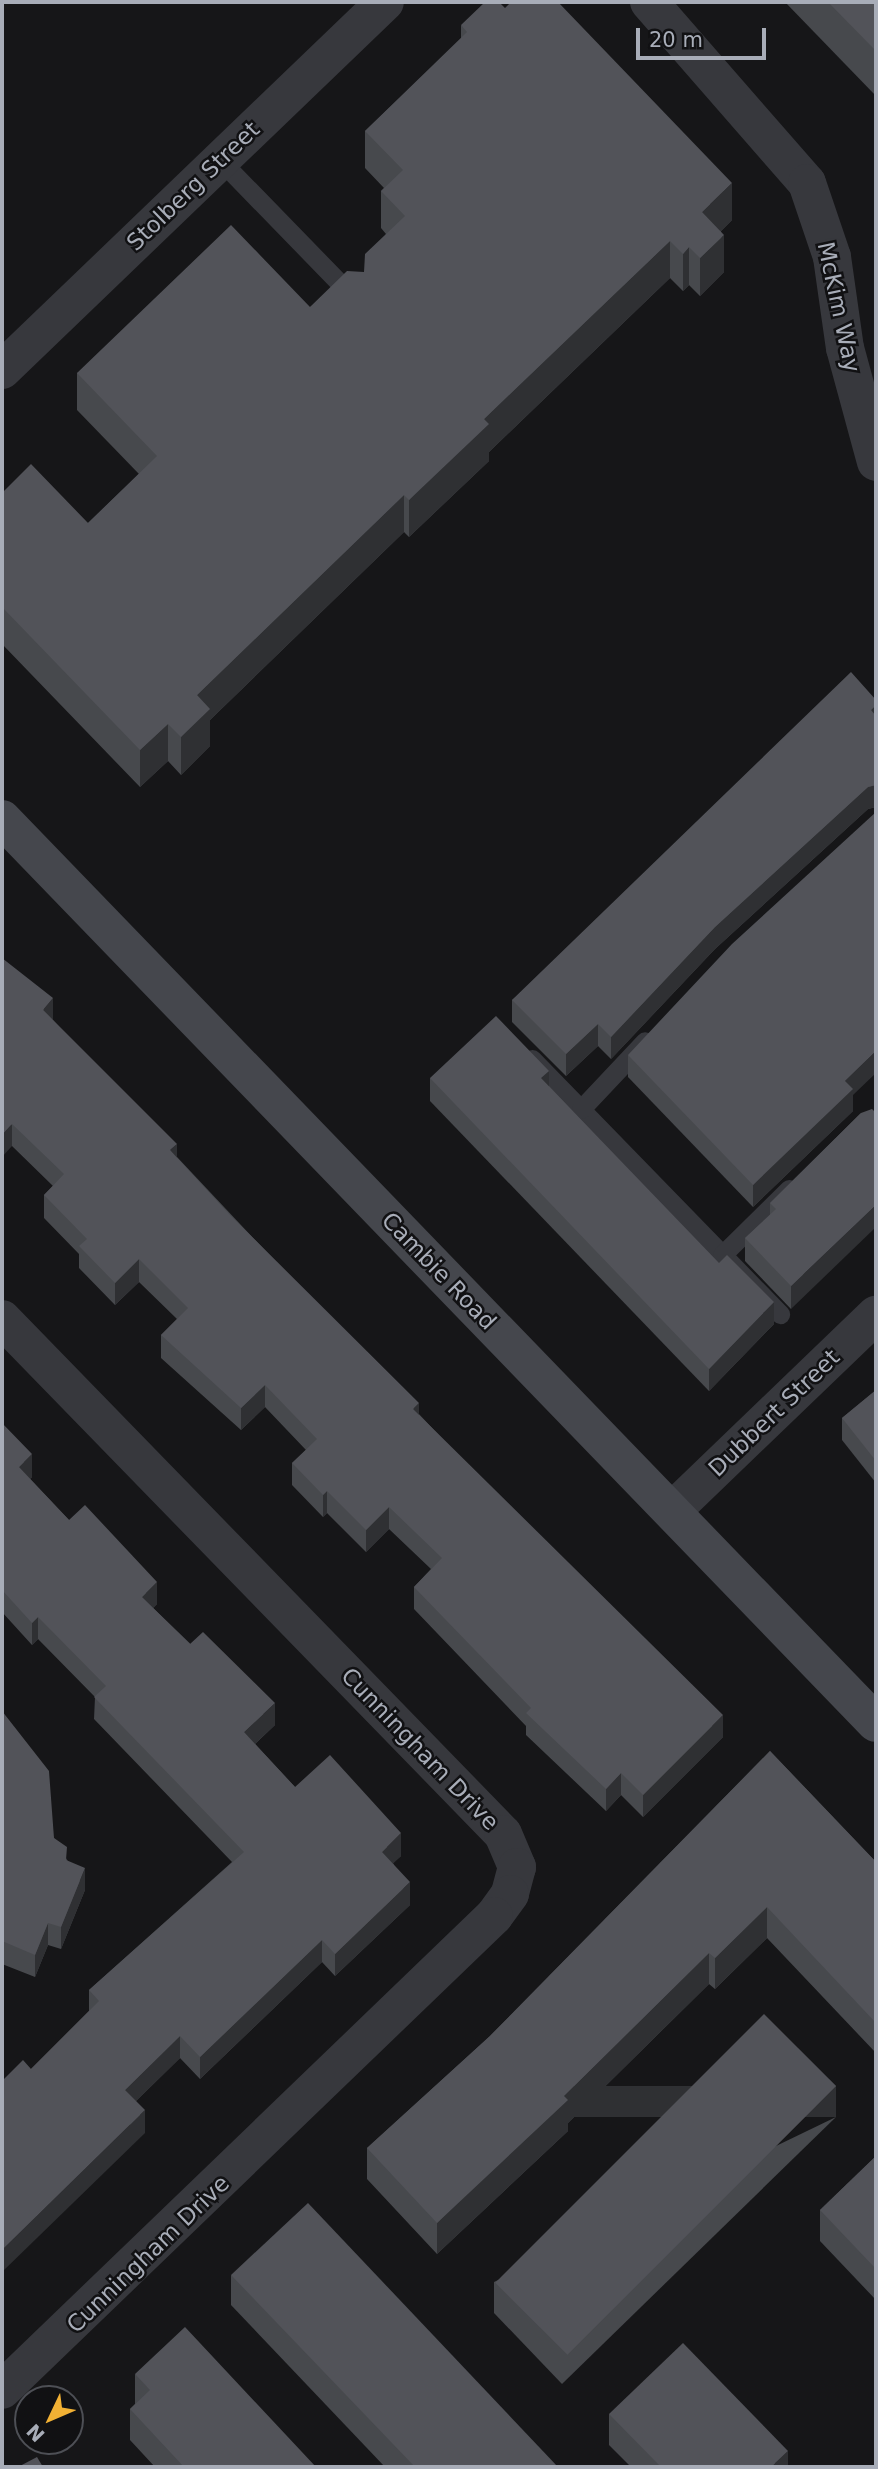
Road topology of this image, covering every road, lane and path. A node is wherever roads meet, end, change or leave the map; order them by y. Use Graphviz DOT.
graph roads {
  1 [pos="385,2"];
  2 [pos="649,2"];
  3 [pos="220,160"];
  4 [pos="356,300"];
  5 [pos="2,370"];
  6 [pos="876,462"];
  7 [pos="2,819"];
  8 [pos="657,1028"];
  9 [pos="517,1042"];
  10 [pos="581,1109"];
  11 [pos="807,1171"];
  12 [pos="722,1255"];
  13 [pos="780,1314"];
  14 [pos="876,1315"];
  15 [pos="2,1320"];
  16 [pos="672,1511"];
  17 [pos="876,1723"];
  18 [pos="2,2390"];
  1 -- 3 [label="street, Stolberg Street"];
  2 -- 6 [label="street, McKim Way"];
  3 -- 4 [label="lane"];
  3 -- 5 [label="street, Stolberg Street"];
  7 -- 16 [label="main road, Cambie Road"];
  8 -- 10 [label="lane"];
  9 -- 10 [label="lane"];
  10 -- 12 [label="lane"];
  11 -- 12 [label="lane"];
  12 -- 13 [label="lane"];
  14 -- 16 [label="street, Dubbert Street"];
  15 -- 18 [label="street, Cunningham Drive"];
  16 -- 17 [label="main road, Cambie Road"];
}
